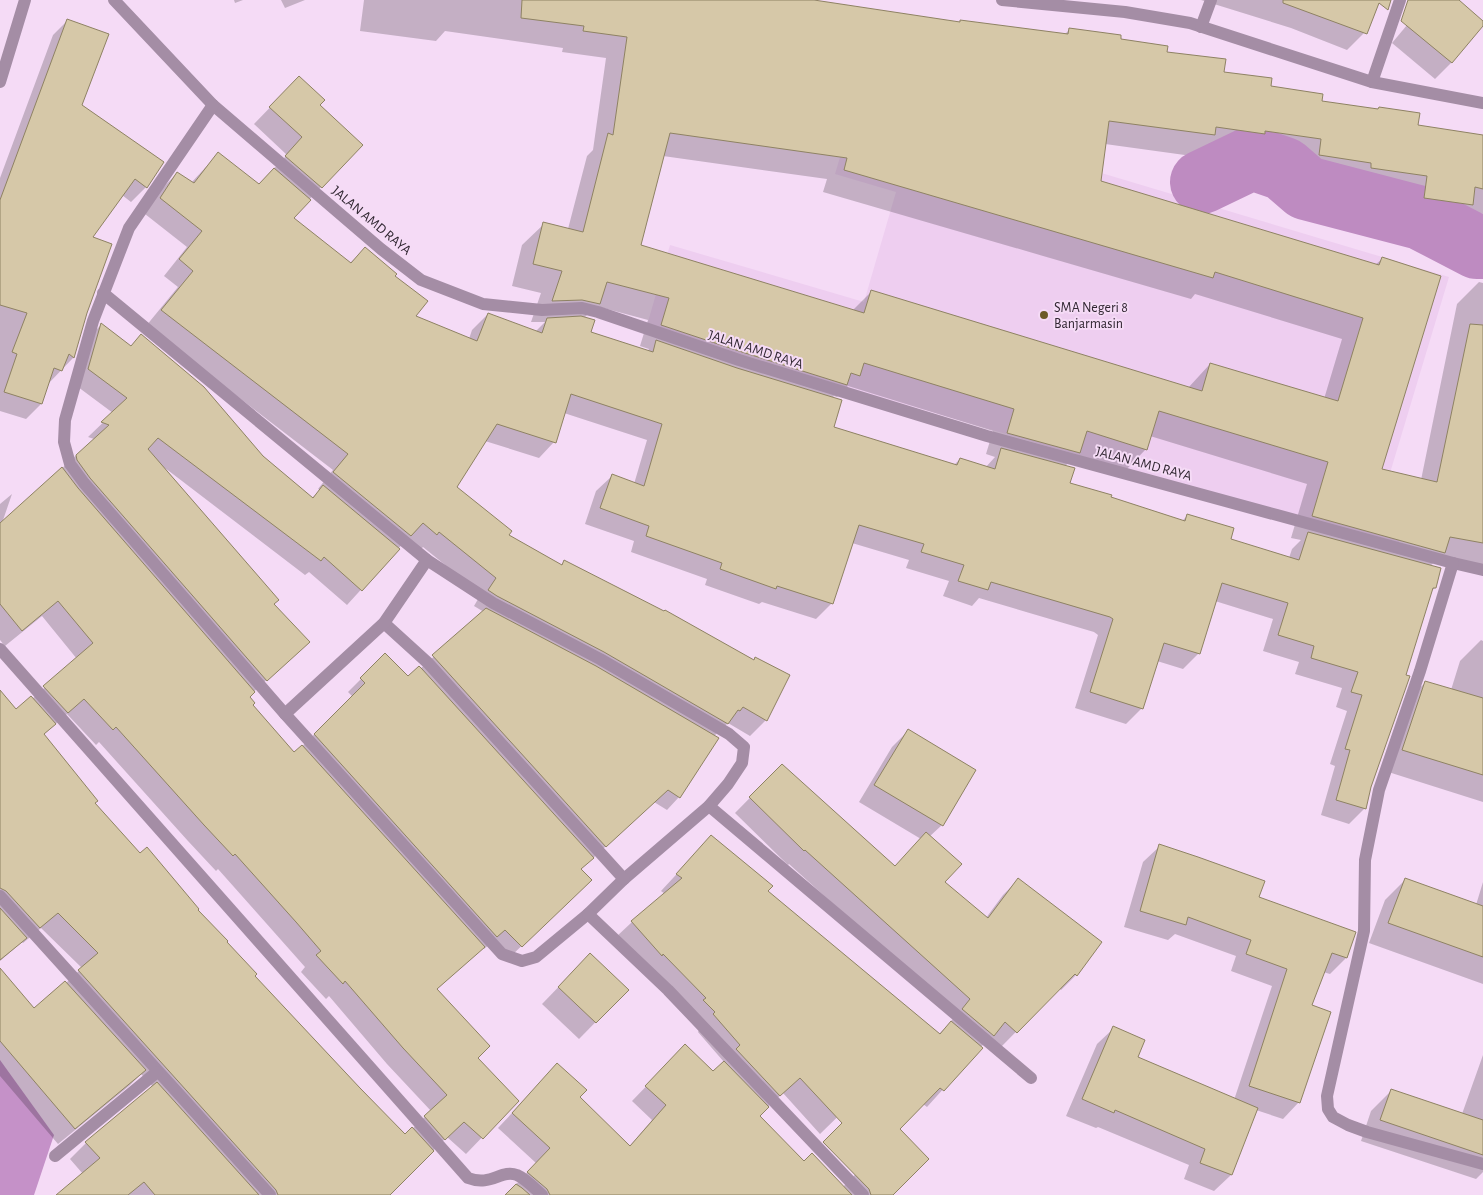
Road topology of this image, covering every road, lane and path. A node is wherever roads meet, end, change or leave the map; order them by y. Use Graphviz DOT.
graph roads {
  1 [pos="25,0"];
  2 [pos="114,0"];
  3 [pos="1002,0"];
  4 [pos="1211,0"];
  5 [pos="1400,0"];
  6 [pos="1023,1"];
  7 [pos="1201,28"];
  8 [pos="0,82"];
  9 [pos="1372,82"];
  10 [pos="1483,103"];
  11 [pos="213,105"];
  12 [pos="103,293"];
  13 [pos="427,560"];
  14 [pos="1453,563"];
  15 [pos="1483,570"];
  16 [pos="384,623"];
  17 [pos="0,649"];
  18 [pos="285,714"];
  19 [pos="709,806"];
  20 [pos="624,879"];
  21 [pos="0,896"];
  22 [pos="588,914"];
  23 [pos="157,1072"];
  24 [pos="1031,1078"];
  25 [pos="55,1156"];
  26 [pos="1483,1164"];
  27 [pos="270,1195"];
  28 [pos="542,1195"];
  29 [pos="863,1195"];
  1 -- 8 [label="street"];
  2 -- 11 [label="street, JALAN AMD RAYA"];
  3 -- 6 [label="street"];
  4 -- 7 [label="street"];
  5 -- 9 [label="street"];
  6 -- 7 [label="street"];
  7 -- 9 [label="street"];
  9 -- 10 [label="street"];
  11 -- 12 [label="street"];
  11 -- 14 [label="street, JALAN AMD RAYA"];
  12 -- 13 [label="street"];
  12 -- 18 [label="street"];
  13 -- 16 [label="street"];
  13 -- 19 [label="street"];
  14 -- 15 [label="street, JALAN AMD RAYA"];
  14 -- 26 [label="street"];
  16 -- 18 [label="street"];
  16 -- 20 [label="street"];
  17 -- 28 [label="street"];
  18 -- 22 [label="street"];
  19 -- 20 [label="street"];
  19 -- 24 [label="street"];
  20 -- 22 [label="street"];
  21 -- 23 [label="street"];
  22 -- 29 [label="street"];
  23 -- 25 [label="street"];
  23 -- 27 [label="street"];
}
